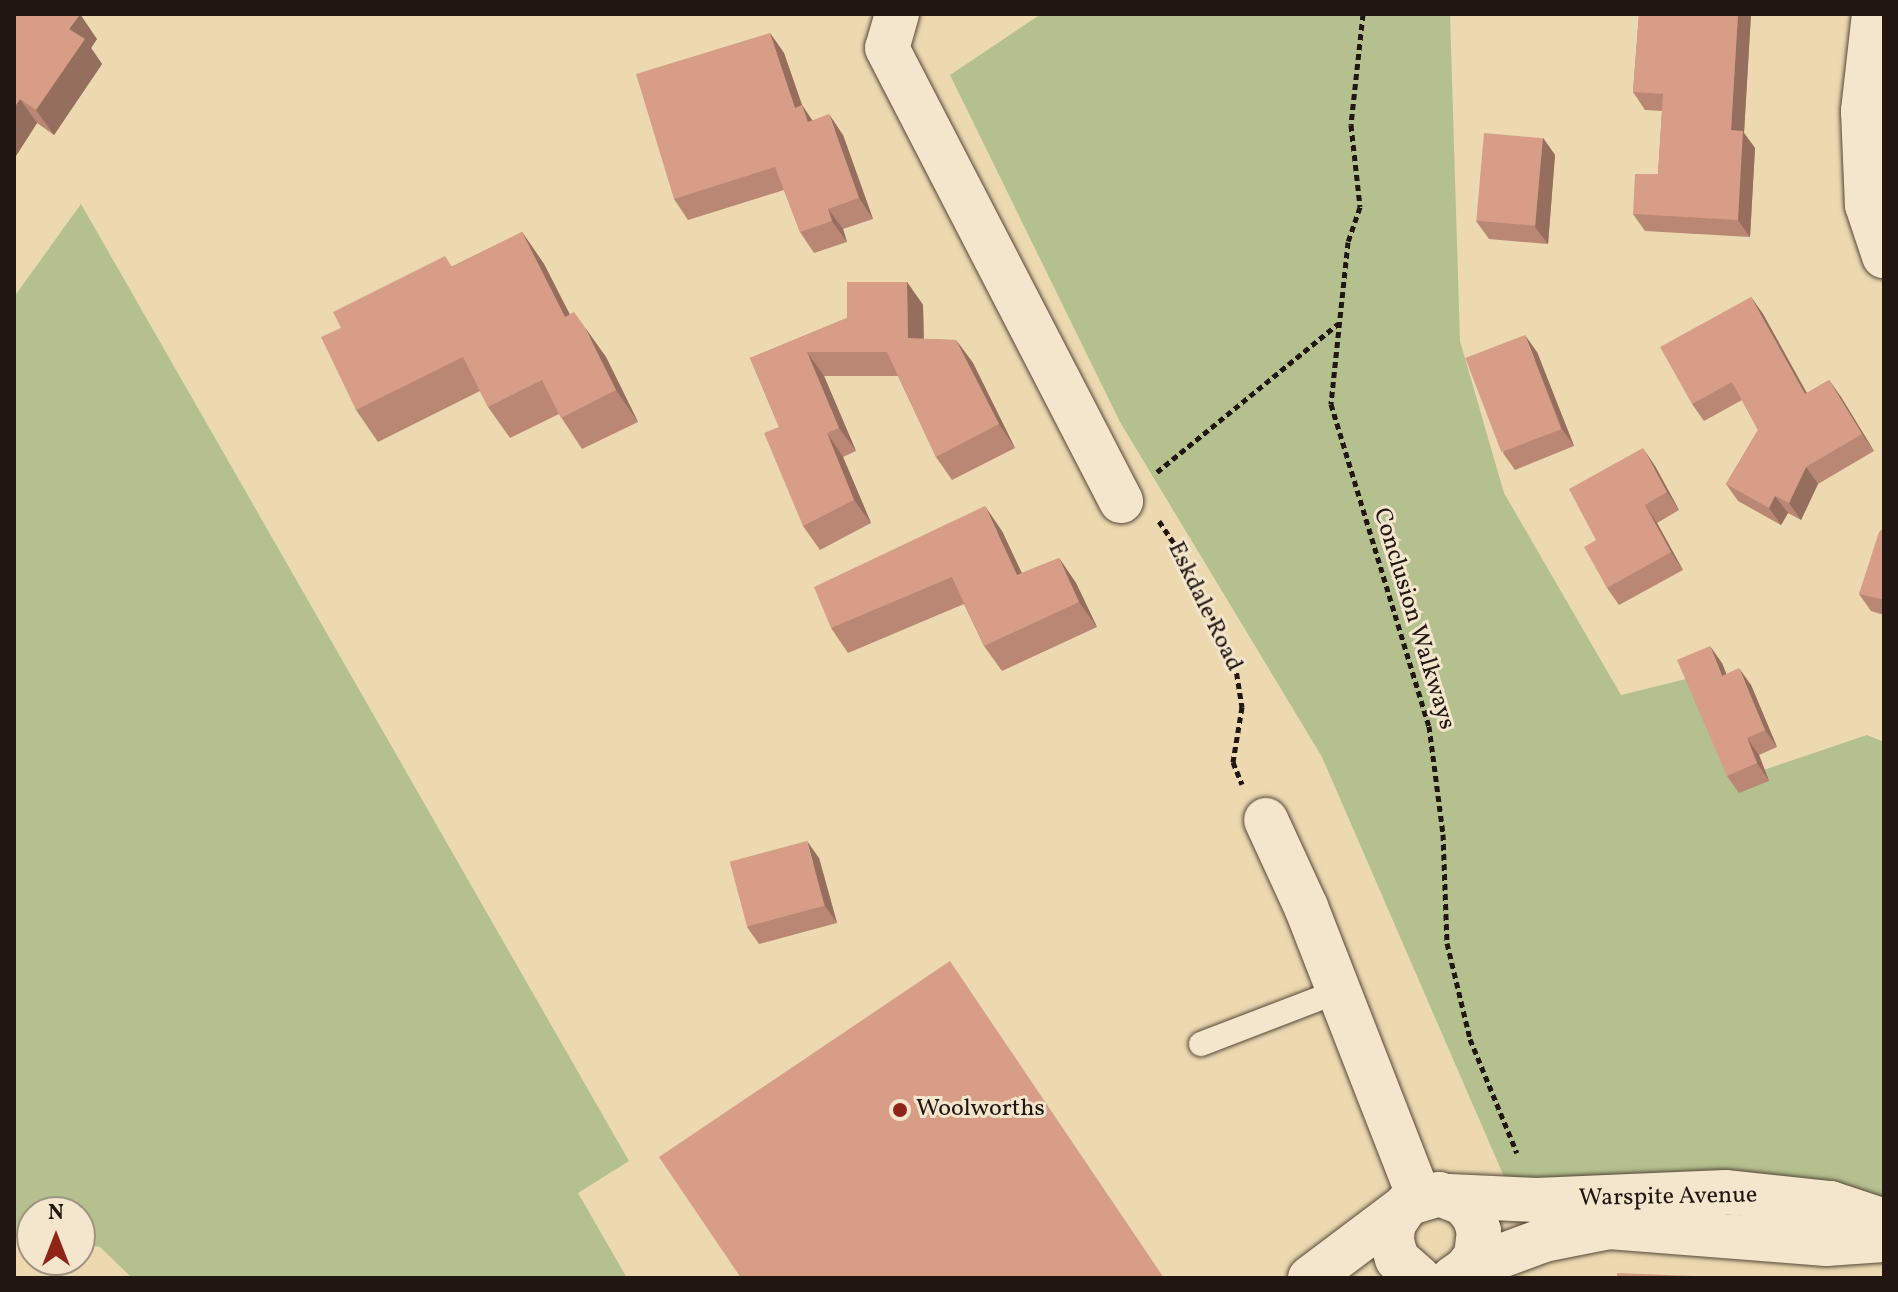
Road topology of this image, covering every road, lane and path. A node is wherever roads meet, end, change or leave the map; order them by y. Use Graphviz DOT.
graph roads {
  1 [pos="897,14"];
  2 [pos="1363,14"];
  3 [pos="1874,14"];
  4 [pos="1884,256"];
  5 [pos="1339,323"];
  6 [pos="1121,501"];
  7 [pos="1266,820"];
  8 [pos="1339,991"];
  9 [pos="1201,1044"];
  10 [pos="1536,1200"];
  11 [pos="1423,1201"];
  12 [pos="1884,1221"];
  13 [pos="1884,1240"];
  14 [pos="1460,1274"];
  15 [pos="1310,1278"];
  16 [pos="1419,1278"];
  1 -- 6 [label="street"];
  2 -- 5 [label="path, Conclusion Walkways"];
  3 -- 4 [label="street"];
  5 -- 6 [label="path"];
  5 -- 10 [label="path, Conclusion Walkways"];
  6 -- 7 [label="path, Eskdale Road"];
  7 -- 8 [label="street"];
  8 -- 9 [label="lane"];
  8 -- 11 [label="street"];
  10 -- 11 [label="street, Warspite Avenue"];
  10 -- 12 [label="street, Warspite Avenue"];
  11 -- 14 [label="street"];
  11 -- 15 [label="street"];
  11 -- 16 [label="street"];
  13 -- 14 [label="street, Warspite Avenue"];
}
